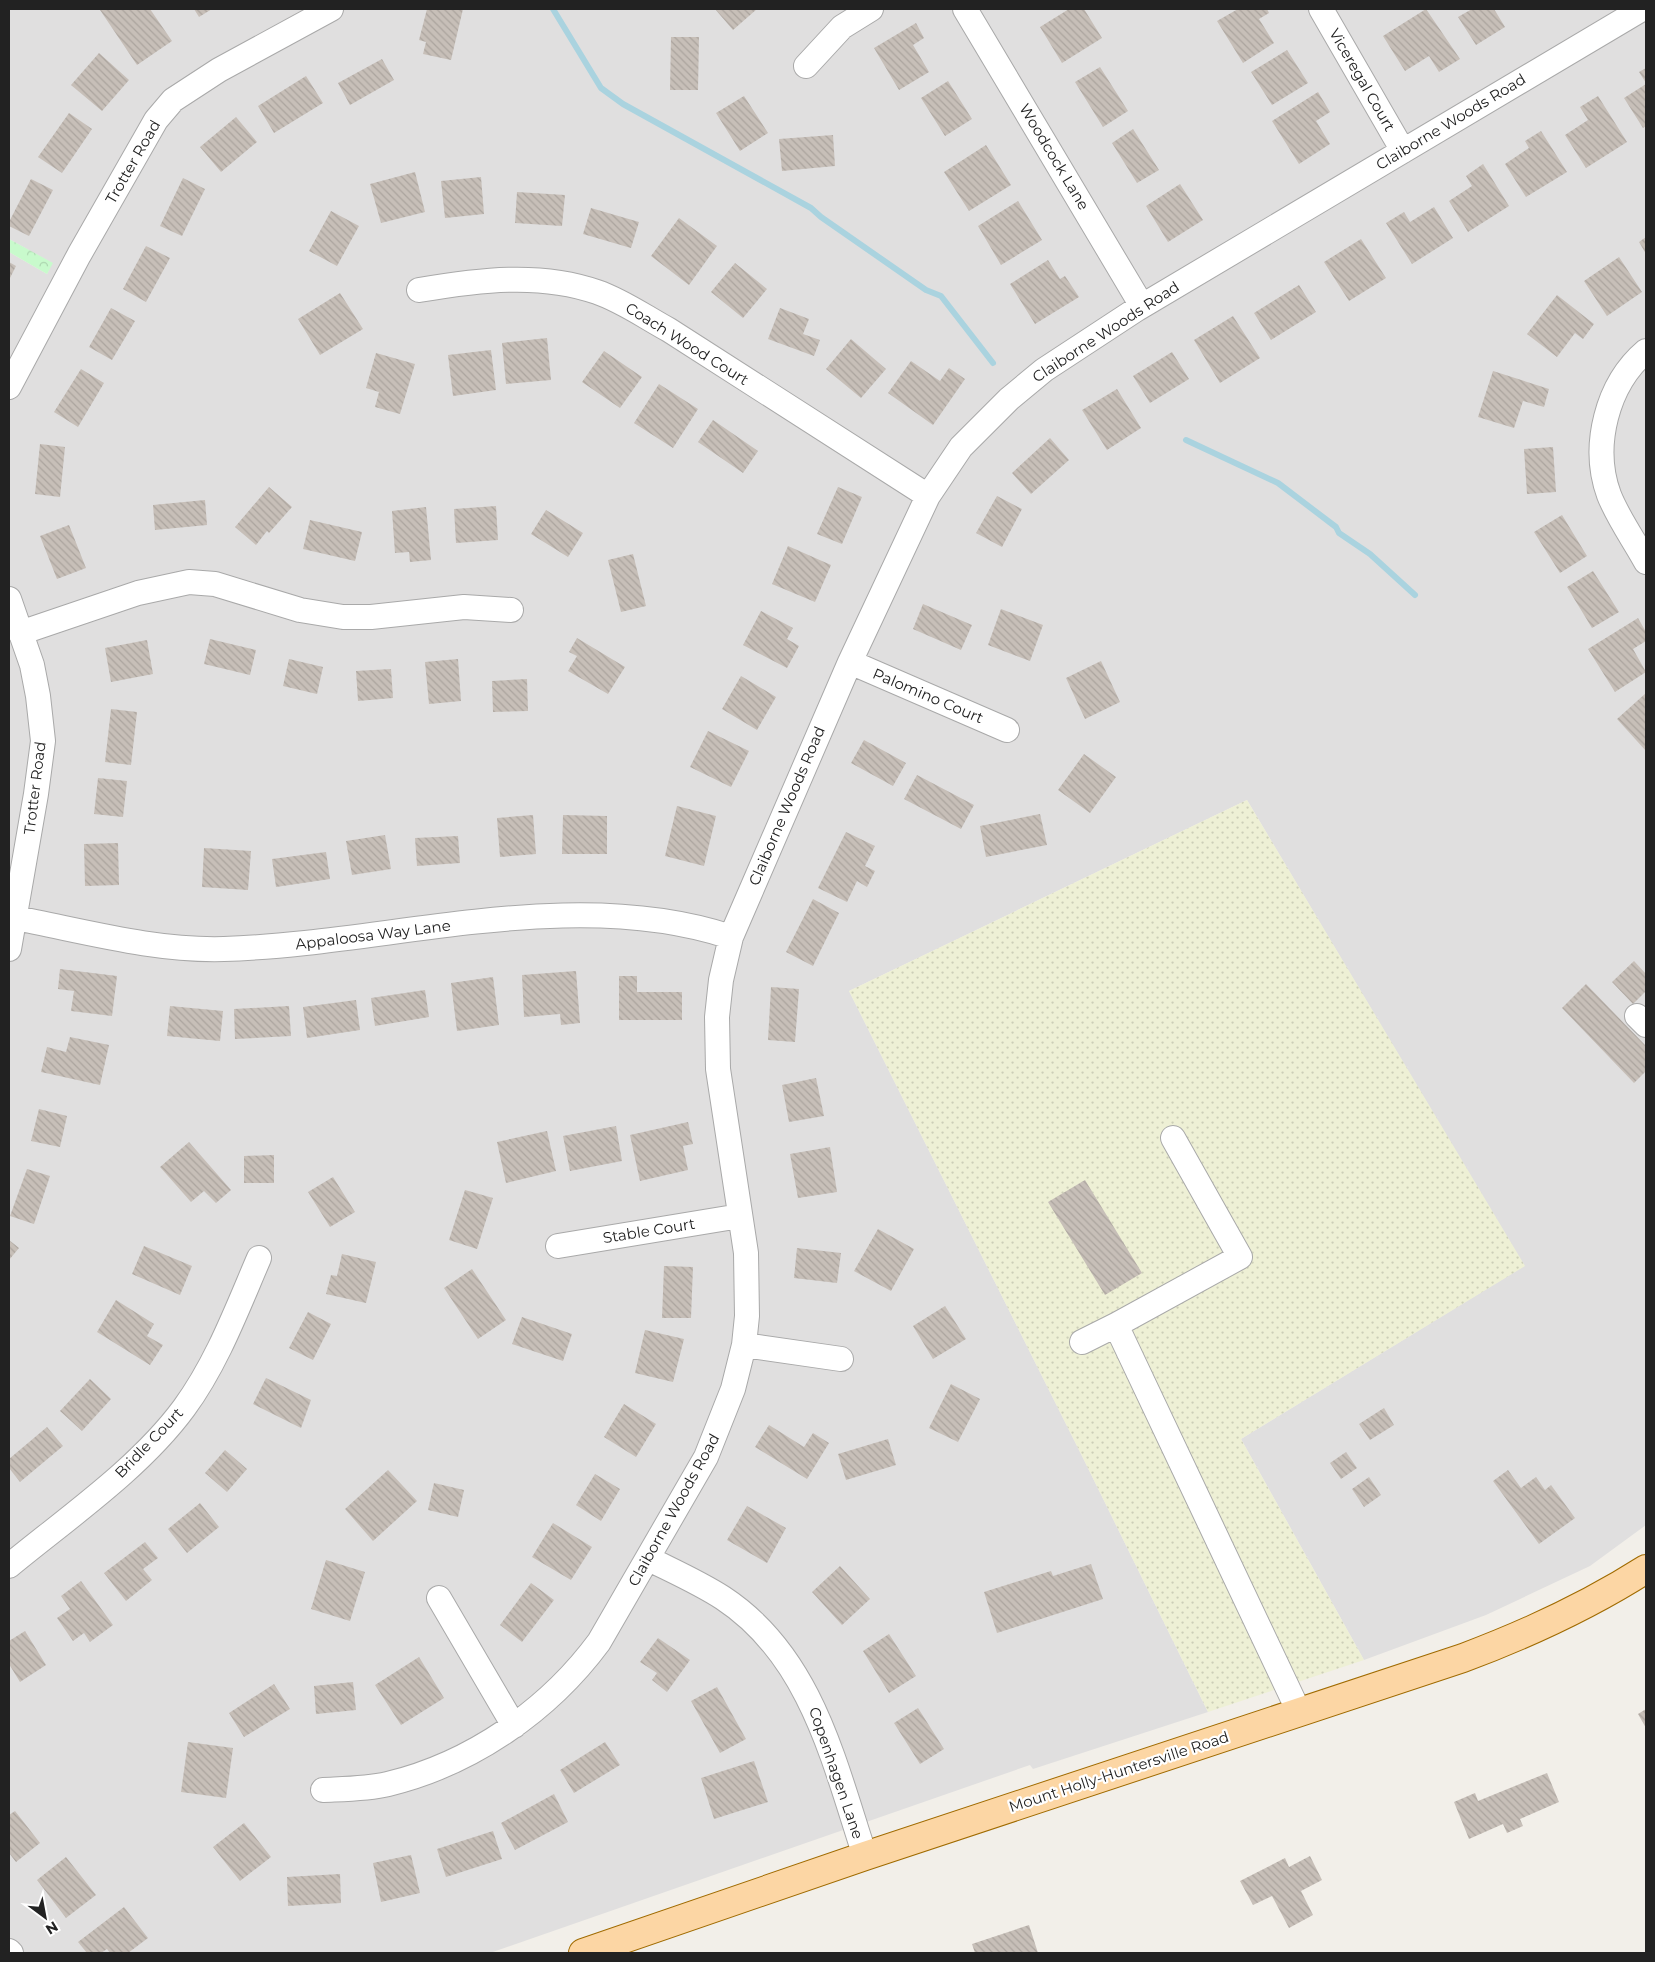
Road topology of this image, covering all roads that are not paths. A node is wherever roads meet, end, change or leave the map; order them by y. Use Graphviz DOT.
graph roads {
  1 [pos="331,9"];
  2 [pos="871,9"];
  3 [pos="965,9"];
  4 [pos="1321,9"];
  5 [pos="1642,9"];
  6 [pos="806,66"];
  7 [pos="1403,151"];
  8 [pos="419,290"];
  9 [pos="1142,306"];
  10 [pos="1646,351"];
  11 [pos="9,388"];
  12 [pos="928,496"];
  13 [pos="1646,562"];
  14 [pos="9,599"];
  15 [pos="511,610"];
  16 [pos="20,633"];
  17 [pos="850,662"];
  18 [pos="1007,730"];
  19 [pos="15,918"];
  20 [pos="731,937"];
  21 [pos="9,949"];
  22 [pos="1173,1138"];
  23 [pos="740,1216"];
  24 [pos="558,1246"];
  25 [pos="259,1258"];
  26 [pos="1116,1325"];
  27 [pos="1082,1342"];
  28 [pos="744,1345"];
  29 [pos="841,1359"];
  30 [pos="649,1558"];
  31 [pos="9,1566"];
  32 [pos="1646,1570"];
  33 [pos="439,1598"];
  34 [pos="1299,1712"];
  35 [pos="514,1726"];
  36 [pos="323,1790"];
  37 [pos="864,1856"];
  38 [pos="583,1953"];
  1 -- 11 [label="street, Trotter Road"];
  2 -- 6 [label="street"];
  3 -- 9 [label="street, Woodcock Lane"];
  4 -- 7 [label="street, Viceregal Court"];
  5 -- 7 [label="street, Claiborne Woods Road"];
  7 -- 9 [label="street, Claiborne Woods Road"];
  8 -- 12 [label="street, Coach Wood Court"];
  9 -- 12 [label="street, Claiborne Woods Road"];
  10 -- 13 [label="street"];
  12 -- 17 [label="street, Claiborne Woods Road"];
  14 -- 16 [label="street, Trotter Road"];
  15 -- 16 [label="street"];
  16 -- 19 [label="street, Trotter Road"];
  17 -- 18 [label="street, Palomino Court"];
  17 -- 20 [label="street, Claiborne Woods Road"];
  19 -- 20 [label="street, Appaloosa Way Lane"];
  19 -- 21 [label="street, Trotter Road"];
  20 -- 23 [label="street, Claiborne Woods Road"];
  22 -- 26 [label="street"];
  23 -- 24 [label="street, Stable Court"];
  23 -- 28 [label="street, Claiborne Woods Road"];
  25 -- 31 [label="street, Bridle Court"];
  26 -- 27 [label="street"];
  26 -- 34 [label="street"];
  28 -- 29 [label="street"];
  28 -- 30 [label="street, Claiborne Woods Road"];
  30 -- 35 [label="street, Claiborne Woods Road"];
  30 -- 37 [label="street, Copenhagen Lane"];
  32 -- 34 [label="main road, Mount Holly-Huntersville Road"];
  33 -- 35 [label="street"];
  34 -- 37 [label="main road, Mount Holly-Huntersville Road"];
  35 -- 36 [label="street, Claiborne Woods Road"];
  37 -- 38 [label="main road, Mount Holly-Huntersville Road"];
}
